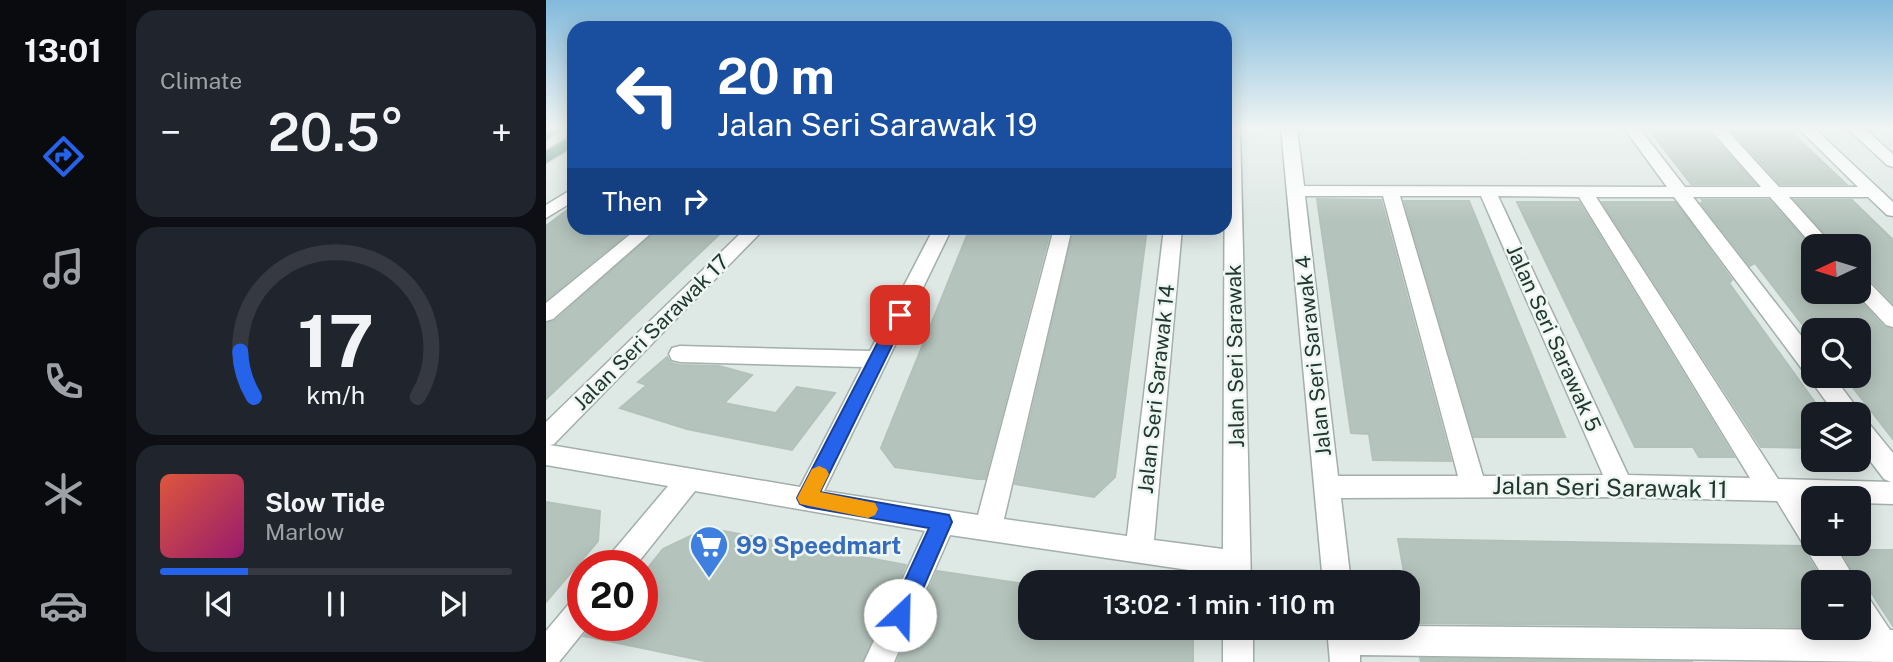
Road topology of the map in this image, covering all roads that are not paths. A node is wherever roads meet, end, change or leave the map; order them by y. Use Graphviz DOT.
graph roads {
  1 [pos="1232,159"];
  2 [pos="1292,159"];
  3 [pos="1655,159"];
  4 [pos="1744,159"];
  5 [pos="1838,159"];
  6 [pos="1296,191"];
  7 [pos="1390,191"];
  8 [pos="1487,191"];
  9 [pos="1584,191"];
  10 [pos="1679,191"];
  11 [pos="1773,191"];
  12 [pos="1873,192"];
  13 [pos="567,198"];
  14 [pos="550,211"];
  15 [pos="1893,211"];
  16 [pos="1813,234"];
  17 [pos="640,235"];
  18 [pos="749,235"];
  19 [pos="940,235"];
  20 [pos="1061,235"];
  21 [pos="1172,235"];
  22 [pos="1871,297"];
  23 [pos="546,314"];
  24 [pos="1893,320"];
  25 [pos="1801,351"];
  26 [pos="680,354"];
  27 [pos="878,359"];
  28 [pos="546,437"];
  29 [pos="1871,444"];
  30 [pos="546,455"];
  31 [pos="1893,472"];
  32 [pos="689,479"];
  33 [pos="1473,486"];
  34 [pos="1620,486"];
  35 [pos="1327,487"];
  36 [pos="1778,490"];
  37 [pos="1893,494"];
  38 [pos="807,498"];
  39 [pos="1801,520"];
  40 [pos="942,522"];
  41 [pos="988,528"];
  42 [pos="631,550"];
  43 [pos="1139,550"];
  44 [pos="1224,570"];
  45 [pos="1237,570"];
  46 [pos="1336,570"];
  47 [pos="1871,624"];
  48 [pos="567,628"];
  49 [pos="1238,640"];
  50 [pos="1343,643"];
  51 [pos="1890,650"];
  52 [pos="546,654"];
  53 [pos="879,662"];
  54 [pos="1238,662"];
  1 -- 45 [label="street, Jalan Seri Sarawak"];
  2 -- 6 [label="street, Jalan Seri Sarawak 4"];
  3 -- 10 [label="street"];
  4 -- 11 [label="street"];
  5 -- 12 [label="street"];
  6 -- 7 [label="street"];
  6 -- 35 [label="street, Jalan Seri Sarawak 4"];
  7 -- 8 [label="street"];
  7 -- 33 [label="street"];
  8 -- 9 [label="street"];
  8 -- 34 [label="street, Jalan Seri Sarawak 5"];
  9 -- 10 [label="street"];
  9 -- 36 [label="street"];
  10 -- 11 [label="street"];
  10 -- 25 [label="street"];
  11 -- 12 [label="street"];
  11 -- 16 [label="street"];
  12 -- 15 [label="street"];
  13 -- 14 [label="street"];
  17 -- 23 [label="street"];
  18 -- 28 [label="street, Jalan Seri Sarawak 17"];
  19 -- 27 [label="street"];
  20 -- 41 [label="street"];
  21 -- 43 [label="street, Jalan Seri Sarawak 14"];
  22 -- 24 [label="street"];
  26 -- 27 [label="street"];
  27 -- 38 [label="street"];
  29 -- 31 [label="street"];
  30 -- 32 [label="street"];
  32 -- 38 [label="street"];
  32 -- 42 [label="street"];
  33 -- 34 [label="street, Jalan Seri Sarawak 11"];
  33 -- 35 [label="street, Jalan Seri Sarawak 11"];
  34 -- 36 [label="street, Jalan Seri Sarawak 11"];
  35 -- 46 [label="street, Jalan Seri Sarawak 4"];
  36 -- 37 [label="street, Jalan Seri Sarawak 11"];
  36 -- 39 [label="street"];
  38 -- 40 [label="street"];
  40 -- 41 [label="street"];
  40 -- 53 [label="street"];
  41 -- 43 [label="street"];
  43 -- 44 [label="street"];
  47 -- 51 [label="street"];
  48 -- 52 [label="street"];
  49 -- 54 [label="street"];
  50 -- 51 [label="street"];
}
